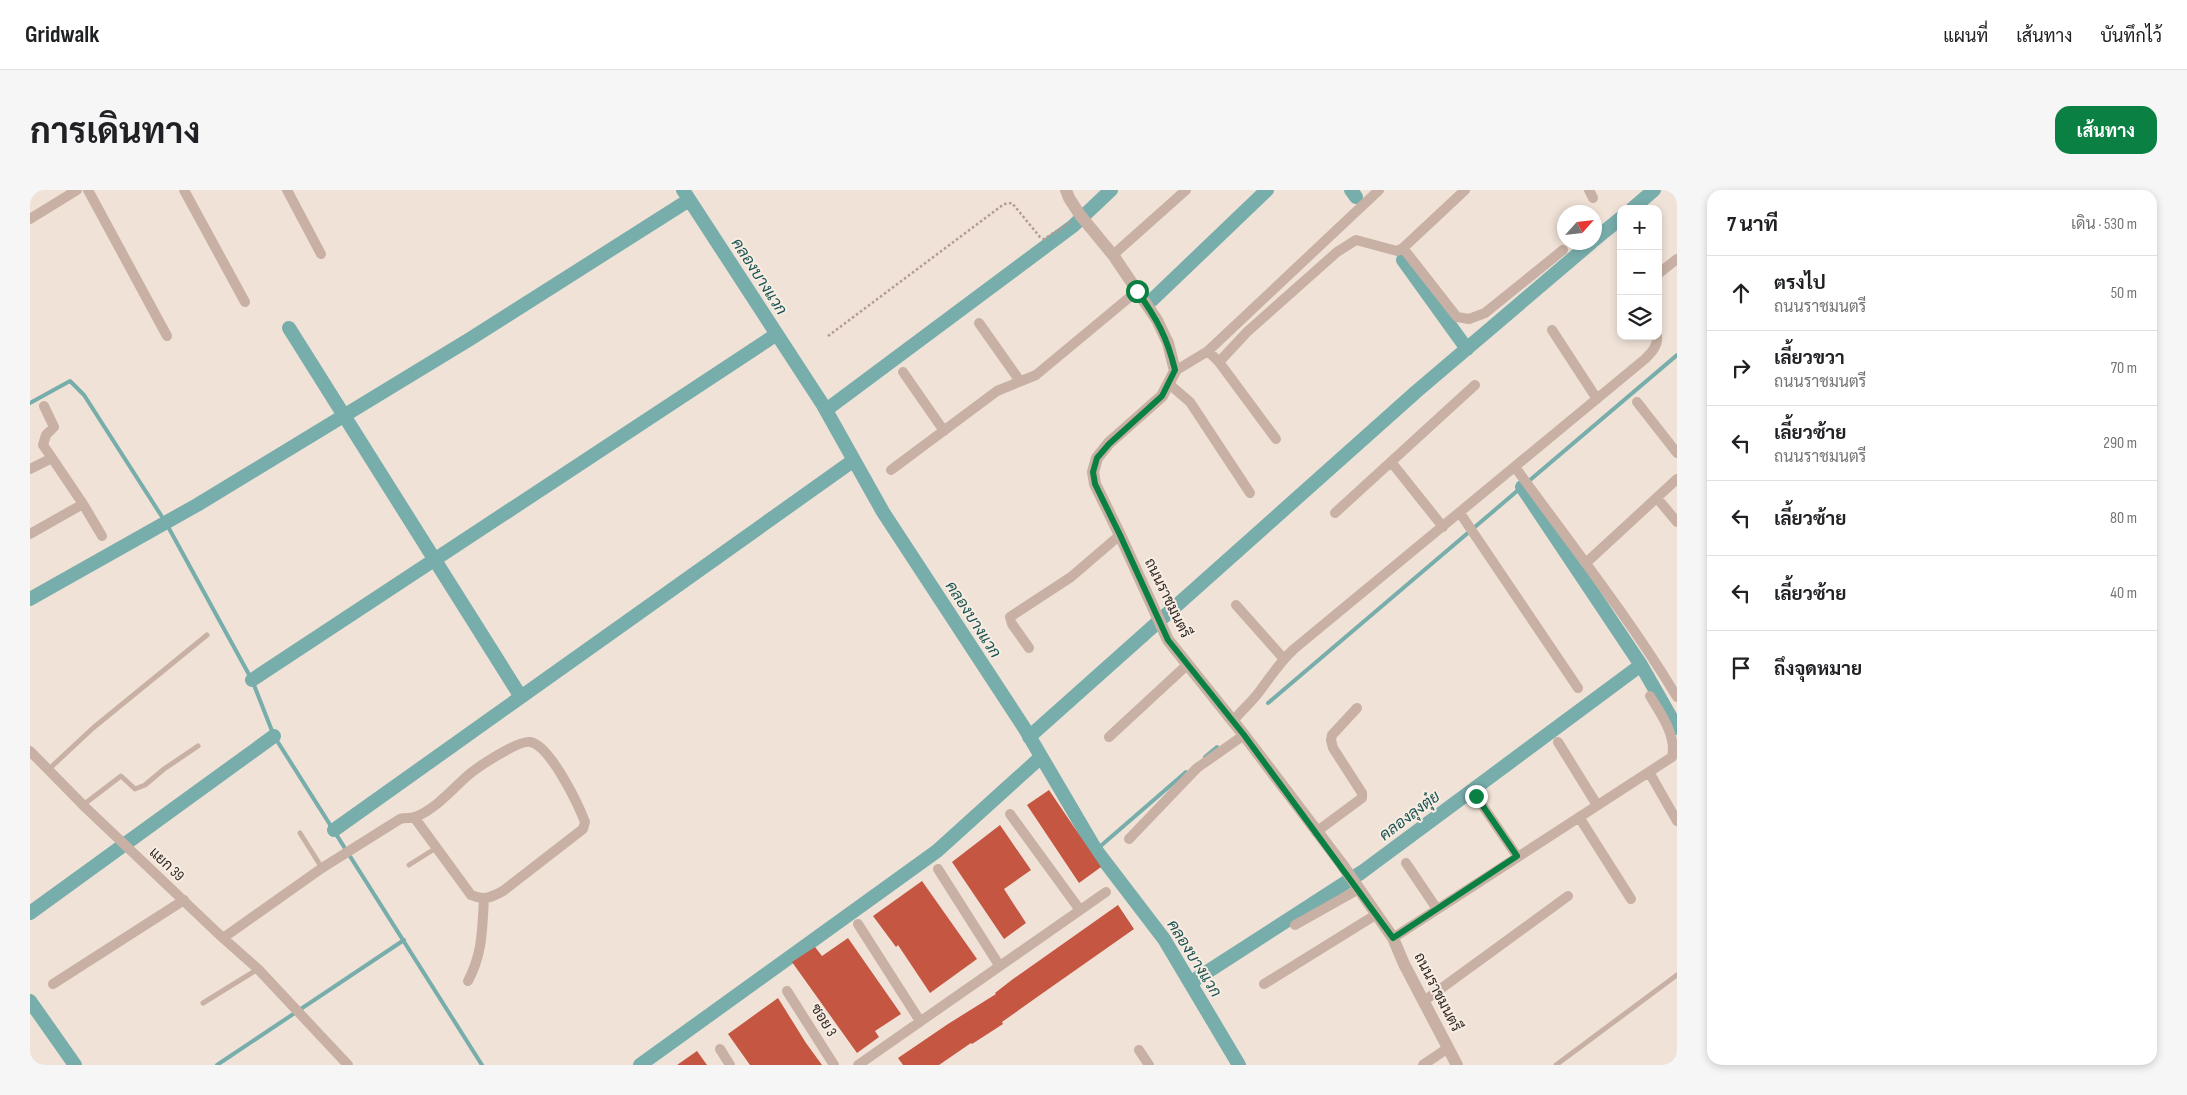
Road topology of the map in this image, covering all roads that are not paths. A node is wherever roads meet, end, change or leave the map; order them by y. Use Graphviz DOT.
graph roads {
  1 [pos="77,190"];
  2 [pos="88,190"];
  3 [pos="184,190"];
  4 [pos="286,190"];
  5 [pos="1066,190"];
  6 [pos="1186,190"];
  7 [pos="1379,190"];
  8 [pos="1465,190"];
  9 [pos="30,219"];
  10 [pos="1326,238"];
  11 [pos="1403,248"];
  12 [pos="1563,250"];
  13 [pos="1337,252"];
  14 [pos="321,254"];
  15 [pos="1113,255"];
  16 [pos="1677,260"];
  17 [pos="1662,271"];
  18 [pos="1137,291"];
  19 [pos="245,302"];
  20 [pos="979,323"];
  21 [pos="1552,330"];
  22 [pos="167,336"];
  23 [pos="1657,340"];
  24 [pos="1208,351"];
  25 [pos="1220,362"];
  26 [pos="1175,370"];
  27 [pos="903,372"];
  28 [pos="1020,381"];
  29 [pos="1170,384"];
  30 [pos="1475,386"];
  31 [pos="1597,399"];
  32 [pos="1637,402"];
  33 [pos="44,406"];
  34 [pos="944,431"];
  35 [pos="1276,439"];
  36 [pos="1677,453"];
  37 [pos="52,458"];
  38 [pos="1392,463"];
  39 [pos="30,469"];
  40 [pos="891,470"];
  41 [pos="1517,470"];
  42 [pos="1677,479"];
  43 [pos="1250,493"];
  44 [pos="1657,498"];
  45 [pos="83,504"];
  46 [pos="1335,513"];
  47 [pos="1462,517"];
  48 [pos="1677,522"];
  49 [pos="1443,527"];
  50 [pos="30,534"];
  51 [pos="1120,535"];
  52 [pos="102,536"];
  53 [pos="1586,562"];
  54 [pos="1236,605"];
  55 [pos="207,635"];
  56 [pos="1028,648"];
  57 [pos="1284,659"];
  58 [pos="1188,664"];
  59 [pos="1578,688"];
  60 [pos="1650,696"];
  61 [pos="1677,697"];
  62 [pos="1357,708"];
  63 [pos="1233,720"];
  64 [pos="1244,735"];
  65 [pos="1109,736"];
  66 [pos="1558,742"];
  67 [pos="198,746"];
  68 [pos="30,751"];
  69 [pos="48,770"];
  70 [pos="1648,772"];
  71 [pos="1476,796"];
  72 [pos="83,805"];
  73 [pos="1597,805"];
  74 [pos="1010,814"];
  75 [pos="414,817"];
  76 [pos="1579,817"];
  77 [pos="1677,821"];
  78 [pos="1316,832"];
  79 [pos="300,833"];
  80 [pos="1129,838"];
  81 [pos="437,848"];
  82 [pos="1517,856"];
  83 [pos="1406,863"];
  84 [pos="409,865"];
  85 [pos="322,868"];
  86 [pos="938,870"];
  87 [pos="1357,887"];
  88 [pos="1106,892"];
  89 [pos="1568,896"];
  90 [pos="484,898"];
  91 [pos="184,900"];
  92 [pos="1630,900"];
  93 [pos="1437,909"];
  94 [pos="1080,910"];
  95 [pos="1377,914"];
  96 [pos="858,924"];
  97 [pos="1295,925"];
  98 [pos="223,938"];
  99 [pos="1393,938"];
  100 [pos="999,965"];
  101 [pos="258,969"];
  102 [pos="1677,975"];
  103 [pos="468,981"];
  104 [pos="53,984"];
  105 [pos="1264,984"];
  106 [pos="787,991"];
  107 [pos="1424,1001"];
  108 [pos="203,1003"];
  109 [pos="920,1021"];
  110 [pos="1448,1048"];
  111 [pos="720,1049"];
  112 [pos="1139,1050"];
  113 [pos="348,1065"];
  114 [pos="730,1065"];
  115 [pos="834,1065"];
  116 [pos="858,1065"];
  117 [pos="1149,1065"];
  118 [pos="1423,1065"];
  119 [pos="1457,1065"];
  120 [pos="1556,1065"];
  1 -- 9 [label="street"];
  2 -- 22 [label="street"];
  3 -- 19 [label="street"];
  4 -- 14 [label="street"];
  5 -- 15 [label="street"];
  6 -- 15 [label="street"];
  7 -- 10 [label="street"];
  8 -- 11 [label="street"];
  10 -- 13 [label="street"];
  10 -- 24 [label="street"];
  11 -- 12 [label="street"];
  11 -- 13 [label="street"];
  13 -- 25 [label="street"];
  15 -- 18 [label="street"];
  16 -- 17 [label="street"];
  18 -- 26 [label="street"];
  18 -- 28 [label="street"];
  20 -- 28 [label="street"];
  21 -- 31 [label="street"];
  23 -- 31 [label="street"];
  24 -- 25 [label="street"];
  24 -- 26 [label="street"];
  25 -- 35 [label="street"];
  26 -- 29 [label="street, ถนนราชมนตรี"];
  27 -- 34 [label="street"];
  28 -- 34 [label="street"];
  29 -- 43 [label="street"];
  29 -- 51 [label="street, ถนนราชมนตรี"];
  30 -- 38 [label="street"];
  31 -- 41 [label="street"];
  32 -- 36 [label="street"];
  33 -- 37 [label="street"];
  34 -- 40 [label="street"];
  37 -- 39 [label="street"];
  37 -- 45 [label="street"];
  38 -- 46 [label="street"];
  38 -- 49 [label="street"];
  41 -- 47 [label="street"];
  41 -- 53 [label="street"];
  42 -- 44 [label="street"];
  44 -- 48 [label="street"];
  44 -- 53 [label="street"];
  45 -- 50 [label="street"];
  45 -- 52 [label="street"];
  47 -- 49 [label="street"];
  47 -- 59 [label="street"];
  49 -- 57 [label="street"];
  51 -- 56 [label="street"];
  51 -- 58 [label="street, ถนนราชมนตรี"];
  53 -- 61 [label="street"];
  54 -- 57 [label="street"];
  55 -- 69 [label="lane"];
  57 -- 63 [label="street"];
  58 -- 63 [label="street, ถนนราชมนตรี"];
  58 -- 65 [label="street"];
  60 -- 70 [label="street"];
  62 -- 78 [label="street"];
  63 -- 64 [label="street, ถนนราชมนตรี"];
  64 -- 78 [label="street, ถนนราชมนตรี"];
  64 -- 80 [label="street"];
  66 -- 73 [label="street"];
  67 -- 72 [label="lane"];
  68 -- 69 [label="street, แยก 39"];
  69 -- 72 [label="street, แยก 39"];
  70 -- 73 [label="street"];
  70 -- 77 [label="street"];
  71 -- 82 [label="street"];
  72 -- 91 [label="street, แยก 39"];
  73 -- 76 [label="street"];
  74 -- 94 [label="street"];
  75 -- 81 [label="street"];
  75 -- 85 [label="street"];
  75 -- 90 [label="street"];
  76 -- 82 [label="street"];
  76 -- 92 [label="street"];
  78 -- 87 [label="street, ถนนราชมนตรี"];
  79 -- 85 [label="lane"];
  81 -- 84 [label="lane"];
  81 -- 90 [label="street"];
  82 -- 93 [label="street"];
  83 -- 93 [label="street"];
  85 -- 98 [label="street"];
  86 -- 100 [label="street"];
  87 -- 95 [label="street, ถนนราชมนตรี"];
  87 -- 97 [label="street"];
  88 -- 94 [label="street"];
  89 -- 107 [label="street"];
  90 -- 103 [label="street"];
  91 -- 98 [label="street, แยก 39"];
  91 -- 104 [label="street"];
  93 -- 99 [label="street"];
  94 -- 100 [label="street"];
  95 -- 99 [label="street, ถนนราชมนตรี"];
  95 -- 105 [label="street"];
  96 -- 109 [label="street"];
  98 -- 101 [label="street, แยก 39"];
  99 -- 107 [label="street, ถนนราชมนตรี"];
  100 -- 109 [label="street"];
  101 -- 108 [label="lane"];
  101 -- 113 [label="street, แยก 39"];
  102 -- 120 [label="lane"];
  106 -- 115 [label="street, ซอย 3"];
  107 -- 110 [label="street, ถนนราชมนตรี"];
  109 -- 116 [label="street"];
  110 -- 118 [label="street"];
  110 -- 119 [label="street, ถนนราชมนตรี"];
  111 -- 114 [label="street"];
  112 -- 117 [label="street"];
}
